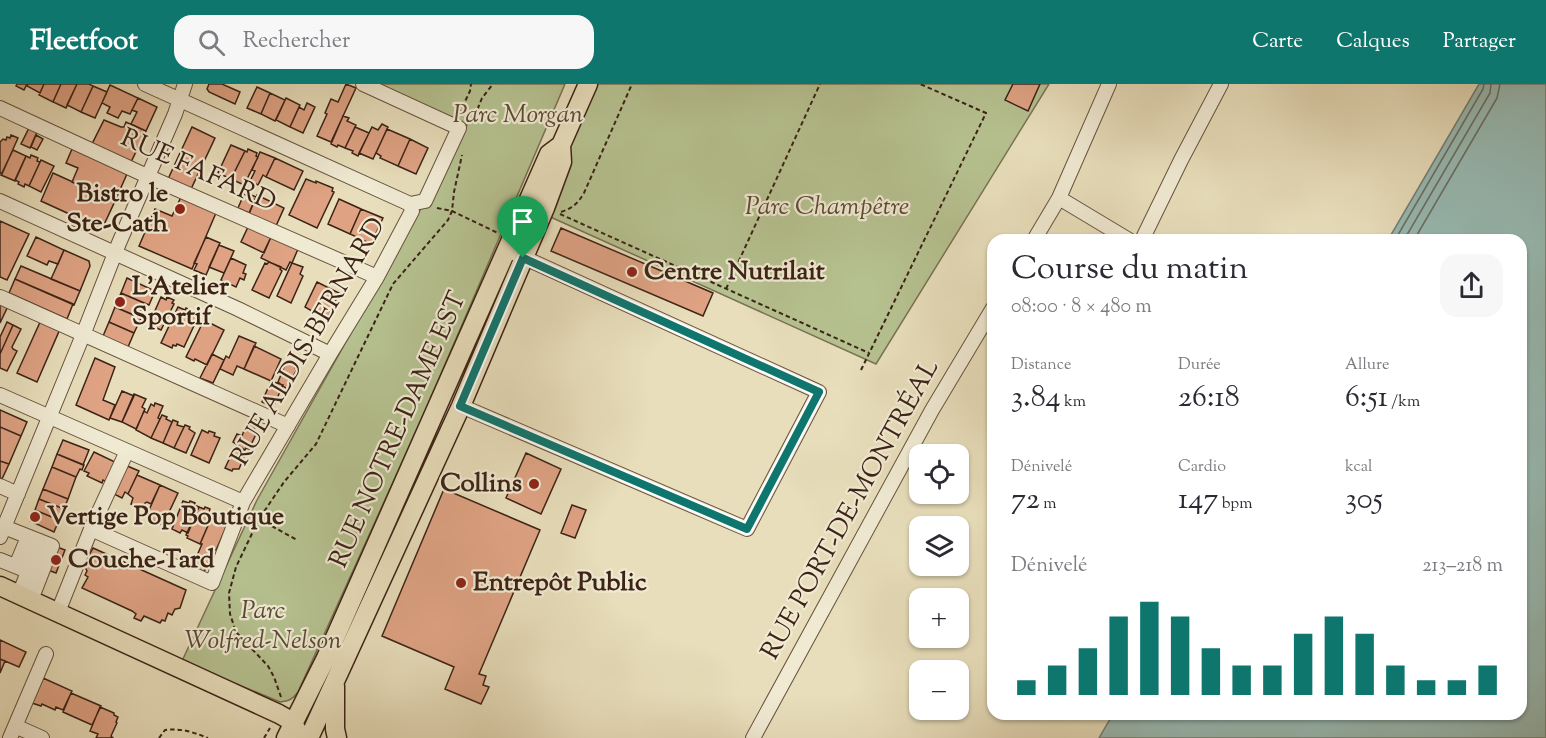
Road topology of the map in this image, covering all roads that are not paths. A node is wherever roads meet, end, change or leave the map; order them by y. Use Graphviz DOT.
graph roads {
  1 [pos="145,84"];
  2 [pos="185,84"];
  3 [pos="363,84"];
  4 [pos="588,84"];
  5 [pos="1109,84"];
  6 [pos="1221,84"];
  7 [pos="180,100"];
  8 [pos="0,108"];
  9 [pos="561,145"];
  10 [pos="147,176"];
  11 [pos="1059,198"];
  12 [pos="0,201"];
  13 [pos="410,204"];
  14 [pos="1038,234"];
  15 [pos="1119,234"];
  16 [pos="1145,234"];
  17 [pos="504,242"];
  18 [pos="115,253"];
  19 [pos="523,258"];
  20 [pos="377,277"];
  21 [pos="0,297"];
  22 [pos="987,318"];
  23 [pos="83,335"];
  24 [pos="330,354"];
  25 [pos="0,395"];
  26 [pos="460,406"];
  27 [pos="50,417"];
  28 [pos="288,426"];
  29 [pos="127,451"];
  30 [pos="0,486"];
  31 [pos="18,494"];
  32 [pos="243,502"];
  33 [pos="92,529"];
  34 [pos="2,532"];
  35 [pos="0,560"];
  36 [pos="28,571"];
  37 [pos="0,586"];
  38 [pos="25,597"];
  39 [pos="0,600"];
  40 [pos="58,612"];
  41 [pos="46,654"];
  42 [pos="335,681"];
  43 [pos="13,732"];
  44 [pos="293,733"];
  45 [pos="42,738"];
  46 [pos="309,738"];
  47 [pos="338,738"];
  48 [pos="753,738"];
  1 -- 7 [label="street"];
  2 -- 7 [label="street"];
  3 -- 13 [label="street"];
  4 -- 9 [label="main road, RUE NOTRE-DAME EST"];
  5 -- 11 [label="street"];
  6 -- 16 [label="street"];
  7 -- 10 [label="street"];
  7 -- 13 [label="street"];
  8 -- 10 [label="street, RUE FAFARD"];
  9 -- 17 [label="main road, RUE NOTRE-DAME EST"];
  9 -- 19 [label="main road, RUE NOTRE-DAME EST"];
  10 -- 18 [label="street"];
  10 -- 20 [label="street, RUE FAFARD"];
  11 -- 14 [label="street"];
  11 -- 15 [label="street"];
  12 -- 18 [label="street"];
  13 -- 20 [label="street, RUE ALDIS-BERNARD"];
  17 -- 19 [label="street"];
  17 -- 44 [label="main road, RUE NOTRE-DAME EST"];
  18 -- 23 [label="street"];
  18 -- 24 [label="street"];
  19 -- 26 [label="main road, RUE NOTRE-DAME EST"];
  19 -- 26 [label="street"];
  20 -- 24 [label="street, RUE ALDIS-BERNARD"];
  21 -- 23 [label="street"];
  22 -- 48 [label="street, RUE PORT-DE-MONTRÉAL"];
  23 -- 27 [label="street"];
  23 -- 28 [label="street"];
  24 -- 28 [label="street, RUE ALDIS-BERNARD"];
  25 -- 27 [label="street"];
  26 -- 42 [label="main road, RUE NOTRE-DAME EST"];
  27 -- 29 [label="street"];
  27 -- 31 [label="street"];
  28 -- 32 [label="street, RUE ALDIS-BERNARD"];
  29 -- 32 [label="street"];
  29 -- 33 [label="street"];
  30 -- 31 [label="street"];
  31 -- 34 [label="street"];
  32 -- 33 [label="street, RUE ALDIS-BERNARD"];
  33 -- 40 [label="street"];
  34 -- 36 [label="street"];
  35 -- 36 [label="street"];
  36 -- 38 [label="street"];
  37 -- 38 [label="main road"];
  38 -- 40 [label="main road"];
  39 -- 44 [label="main road"];
  40 -- 44 [label="main road"];
  41 -- 43 [label="street"];
  42 -- 46 [label="main road, RUE NOTRE-DAME EST"];
  42 -- 47 [label="main road"];
  43 -- 45 [label="street"];
}
